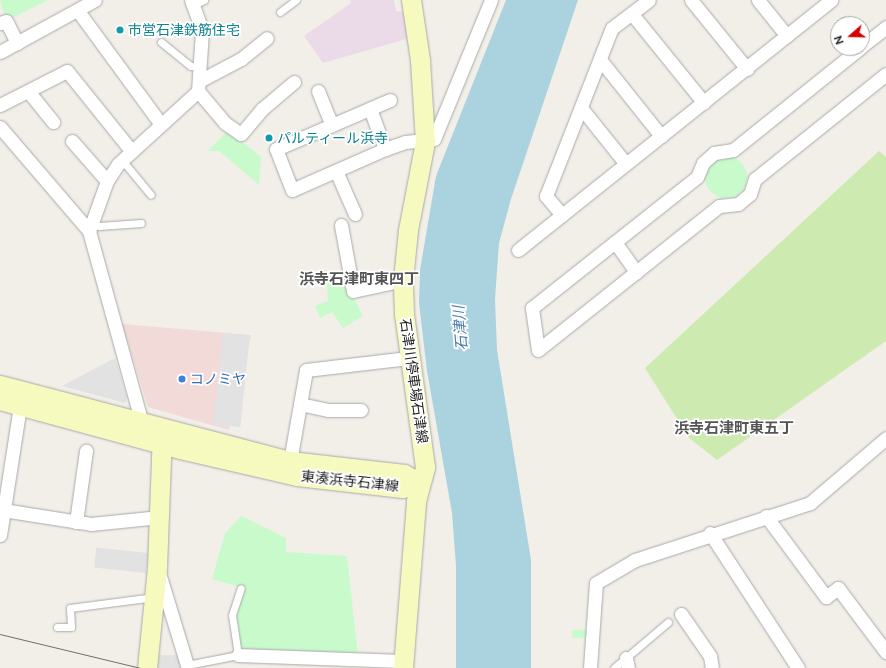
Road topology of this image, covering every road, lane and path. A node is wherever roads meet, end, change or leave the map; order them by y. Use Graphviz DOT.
graph roads {
  1 [pos="95,0"];
  2 [pos="296,0"];
  3 [pos="411,0"];
  4 [pos="491,0"];
  5 [pos="649,0"];
  6 [pos="691,0"];
  7 [pos="758,0"];
  8 [pos="828,1"];
  9 [pos="196,2"];
  10 [pos="78,11"];
  11 [pos="280,12"];
  12 [pos="632,14"];
  13 [pos="0,23"];
  14 [pos="886,27"];
  15 [pos="787,36"];
  16 [pos="267,38"];
  17 [pos="870,40"];
  18 [pos="161,42"];
  19 [pos="17,43"];
  20 [pos="0,52"];
  21 [pos="850,56"];
  22 [pos="602,62"];
  23 [pos="746,69"];
  24 [pos="886,74"];
  25 [pos="200,80"];
  26 [pos="294,82"];
  27 [pos="28,91"];
  28 [pos="318,91"];
  29 [pos="390,100"];
  30 [pos="704,103"];
  31 [pos="0,105"];
  32 [pos="370,109"];
  33 [pos="582,110"];
  34 [pos="53,122"];
  35 [pos="160,123"];
  36 [pos="332,125"];
  37 [pos="3,135"];
  38 [pos="661,136"];
  39 [pos="72,141"];
  40 [pos="425,142"];
  41 [pos="130,149"];
  42 [pos="386,149"];
  43 [pos="122,160"];
  44 [pos="626,164"];
  45 [pos="336,171"];
  46 [pos="106,181"];
  47 [pos="151,195"];
  48 [pos="355,214"];
  49 [pos="562,215"];
  50 [pos="141,223"];
  51 [pos="341,225"];
  52 [pos="90,227"];
  53 [pos="615,242"];
  54 [pos="518,250"];
  55 [pos="636,272"];
  56 [pos="403,280"];
  57 [pos="408,358"];
  58 [pos="0,385"];
  59 [pos="22,398"];
  60 [pos="0,400"];
  61 [pos="300,404"];
  62 [pos="361,410"];
  63 [pos="141,422"];
  64 [pos="157,437"];
  65 [pos="886,438"];
  66 [pos="86,451"];
  67 [pos="290,460"];
  68 [pos="420,483"];
  69 [pos="4,510"];
  70 [pos="766,516"];
  71 [pos="160,517"];
  72 [pos="76,522"];
  73 [pos="0,532"];
  74 [pos="710,533"];
  75 [pos="0,535"];
  76 [pos="157,568"];
  77 [pos="241,588"];
  78 [pos="154,597"];
  79 [pos="681,614"];
  80 [pos="668,622"];
  81 [pos="57,627"];
  82 [pos="886,652"];
  83 [pos="238,655"];
  84 [pos="627,663"];
  85 [pos="403,664"];
  86 [pos="187,665"];
  87 [pos="148,668"];
  88 [pos="590,668"];
  89 [pos="614,668"];
  90 [pos="712,668"];
  91 [pos="798,668"];
  1 -- 10 [label="street"];
  2 -- 11 [label="lane"];
  3 -- 40 [label="street, 石津川停車場石津線"];
  4 -- 40 [label="street"];
  5 -- 12 [label="street"];
  6 -- 23 [label="street"];
  7 -- 15 [label="street"];
  8 -- 15 [label="street"];
  9 -- 25 [label="street"];
  10 -- 19 [label="street"];
  10 -- 35 [label="street"];
  12 -- 22 [label="street"];
  12 -- 30 [label="street"];
  13 -- 19 [label="street"];
  14 -- 17 [label="street"];
  15 -- 23 [label="street"];
  16 -- 25 [label="street"];
  18 -- 25 [label="lane"];
  19 -- 20 [label="street"];
  21 -- 53 [label="street"];
  22 -- 33 [label="street"];
  22 -- 38 [label="street"];
  23 -- 30 [label="street"];
  24 -- 55 [label="street"];
  25 -- 26 [label="street"];
  25 -- 35 [label="street"];
  27 -- 31 [label="street"];
  27 -- 34 [label="street"];
  27 -- 41 [label="street"];
  28 -- 36 [label="street"];
  29 -- 32 [label="street"];
  30 -- 38 [label="street"];
  32 -- 36 [label="street"];
  32 -- 42 [label="street"];
  33 -- 44 [label="street"];
  33 -- 49 [label="street"];
  35 -- 41 [label="street"];
  36 -- 45 [label="street"];
  37 -- 52 [label="street"];
  38 -- 44 [label="street"];
  39 -- 46 [label="street"];
  40 -- 42 [label="street"];
  40 -- 56 [label="street, 石津川停車場石津線"];
  41 -- 43 [label="street"];
  42 -- 45 [label="street"];
  43 -- 46 [label="street"];
  43 -- 47 [label="lane"];
  44 -- 49 [label="street"];
  45 -- 48 [label="street"];
  46 -- 52 [label="street"];
  49 -- 54 [label="street"];
  50 -- 52 [label="lane"];
  51 -- 56 [label="street"];
  52 -- 63 [label="street"];
  53 -- 55 [label="street"];
  53 -- 55 [label="street"];
  56 -- 57 [label="street, 石津川停車場石津線"];
  57 -- 61 [label="street"];
  57 -- 68 [label="street, 石津川停車場石津線"];
  58 -- 59 [label="street, 東湊浜寺石津線"];
  59 -- 60 [label="street, 東湊浜寺石津線"];
  59 -- 63 [label="street, 東湊浜寺石津線"];
  59 -- 64 [label="street, 東湊浜寺石津線"];
  59 -- 69 [label="street"];
  61 -- 62 [label="street"];
  61 -- 67 [label="street"];
  63 -- 64 [label="street, 東湊浜寺石津線"];
  64 -- 67 [label="street, 東湊浜寺石津線"];
  64 -- 68 [label="street, 東湊浜寺石津線"];
  64 -- 71 [label="street"];
  65 -- 70 [label="street"];
  66 -- 72 [label="street"];
  67 -- 68 [label="street, 東湊浜寺石津線"];
  68 -- 85 [label="street, 石津川停車場石津線"];
  69 -- 72 [label="street"];
  69 -- 73 [label="street"];
  70 -- 74 [label="street"];
  70 -- 82 [label="street"];
  71 -- 72 [label="street"];
  71 -- 76 [label="street"];
  73 -- 75 [label="street"];
  74 -- 88 [label="street"];
  74 -- 91 [label="street"];
  76 -- 78 [label="street"];
  76 -- 86 [label="street"];
  77 -- 83 [label="lane"];
  78 -- 81 [label="lane"];
  78 -- 87 [label="street"];
  79 -- 90 [label="street"];
  80 -- 84 [label="lane"];
  83 -- 85 [label="street"];
  83 -- 86 [label="lane"];
  84 -- 89 [label="lane"];
}
